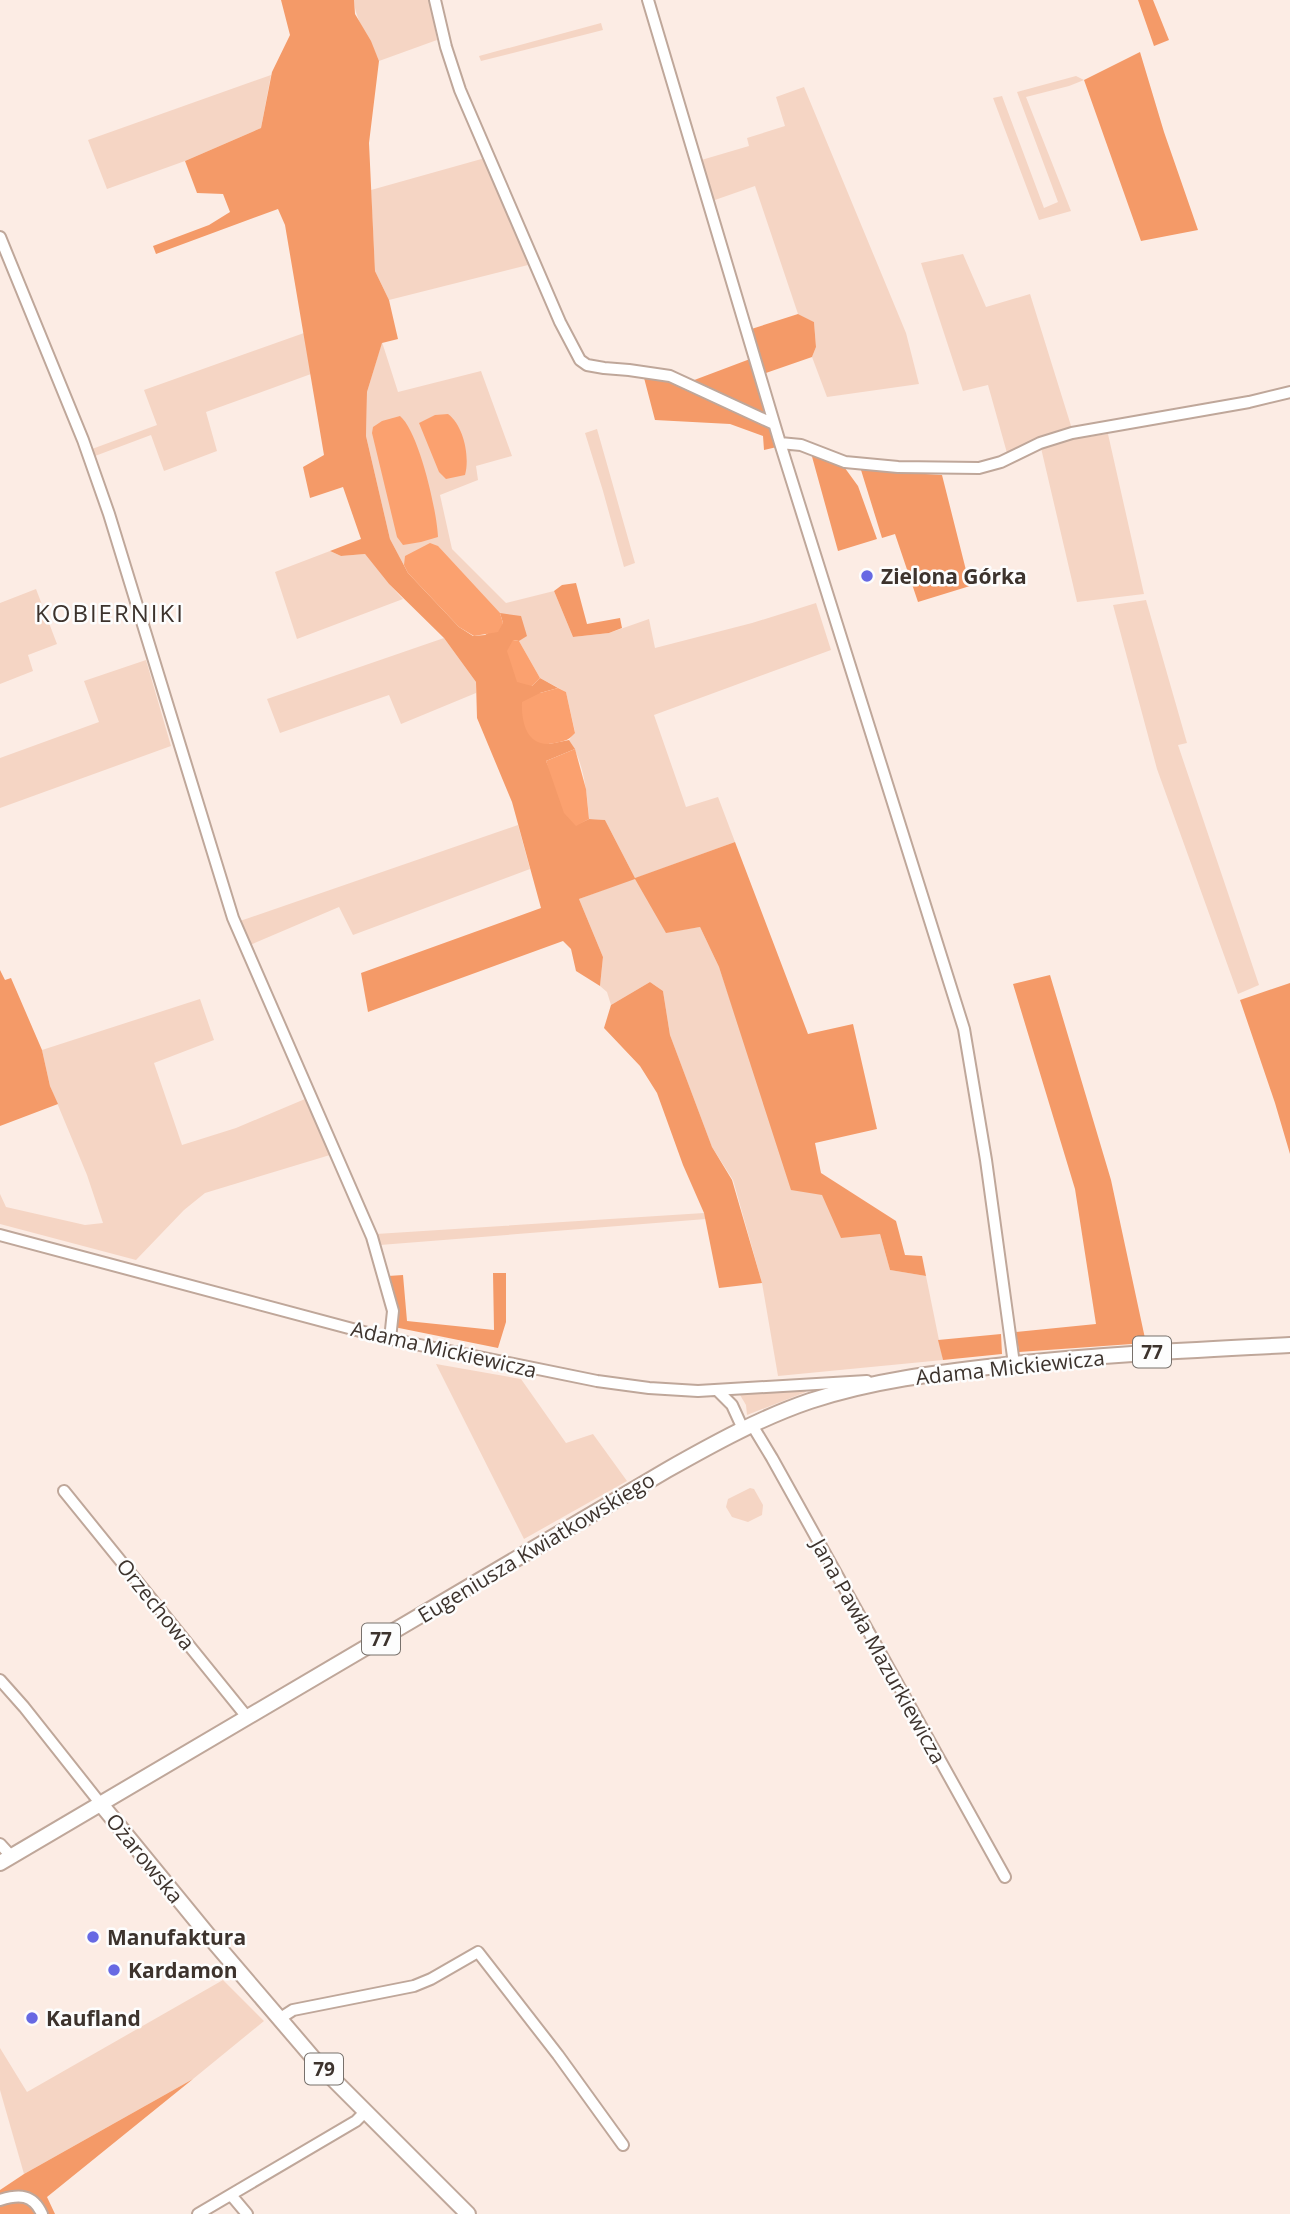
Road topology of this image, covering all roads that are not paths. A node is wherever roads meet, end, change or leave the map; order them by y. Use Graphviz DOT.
graph roads {
  1 [pos="435,0"];
  2 [pos="648,0"];
  3 [pos="0,237"];
  4 [pos="1290,392"];
  5 [pos="774,424"];
  6 [pos="780,443"];
  7 [pos="0,1235"];
  8 [pos="390,1339"];
  9 [pos="1290,1345"];
  10 [pos="1014,1364"];
  11 [pos="898,1379"];
  12 [pos="718,1391"];
  13 [pos="747,1427"];
  14 [pos="64,1491"];
  15 [pos="0,1680"];
  16 [pos="247,1717"];
  17 [pos="100,1803"];
  18 [pos="0,1844"];
  19 [pos="5,1859"];
  20 [pos="1005,1877"];
  21 [pos="279,2019"];
  22 [pos="366,2112"];
  23 [pos="623,2145"];
  24 [pos="231,2195"];
  25 [pos="0,2200"];
  26 [pos="42,2214"];
  27 [pos="198,2214"];
  28 [pos="247,2214"];
  29 [pos="468,2214"];
  1 -- 5 [label="street"];
  2 -- 5 [label="street"];
  3 -- 8 [label="street"];
  4 -- 6 [label="street"];
  5 -- 6 [label="street"];
  6 -- 10 [label="street"];
  7 -- 8 [label="street, Adama Mickiewicza"];
  8 -- 12 [label="street, Adama Mickiewicza"];
  9 -- 10 [label="main road, Adama Mickiewicza / 77"];
  10 -- 11 [label="main road, Adama Mickiewicza / 77"];
  11 -- 12 [label="street, Adama Mickiewicza"];
  11 -- 13 [label="main road, Adama Mickiewicza / 77"];
  12 -- 13 [label="street"];
  13 -- 16 [label="main road, Eugeniusza Kwiatkowskiego / 77"];
  13 -- 20 [label="street, Jana Pawła Mazurkiewicza"];
  14 -- 16 [label="street, Orzechowa"];
  15 -- 17 [label="street, Ożarowska"];
  16 -- 17 [label="main road, Eugeniusza Kwiatkowskiego / 77"];
  17 -- 19 [label="main road, Eugeniusza Kwiatkowskiego / 77"];
  17 -- 21 [label="main road, Ożarowska / 79"];
  18 -- 19 [label="street"];
  21 -- 22 [label="main road, Ożarowska / 79"];
  21 -- 23 [label="street"];
  22 -- 24 [label="street"];
  22 -- 29 [label="main road, Ożarowska / 79"];
  24 -- 27 [label="street"];
  24 -- 28 [label="street"];
  25 -- 26 [label="street"];
}
